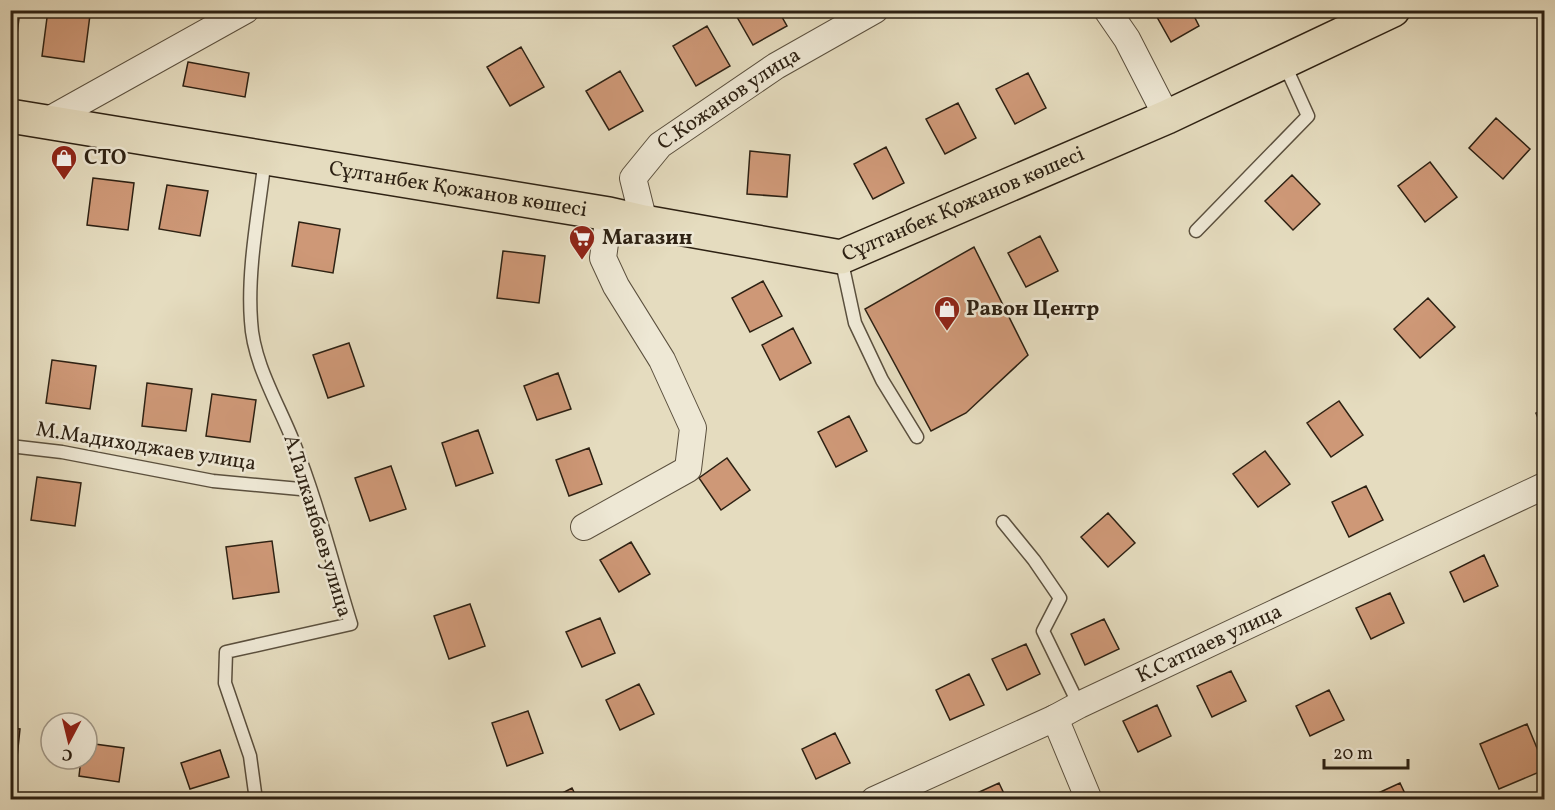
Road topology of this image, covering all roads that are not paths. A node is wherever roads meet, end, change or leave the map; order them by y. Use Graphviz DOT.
graph roads {
  1 [pos="246,10"];
  2 [pos="875,10"];
  3 [pos="1107,10"];
  4 [pos="1393,10"];
  5 [pos="1284,62"];
  6 [pos="10,116"];
  7 [pos="1167,117"];
  8 [pos="45,122"];
  9 [pos="265,158"];
  10 [pos="609,214"];
  11 [pos="644,222"];
  12 [pos="1196,231"];
  13 [pos="841,257"];
  14 [pos="917,437"];
  15 [pos="10,446"];
  16 [pos="1545,486"];
  17 [pos="311,490"];
  18 [pos="1003,522"];
  19 [pos="584,527"];
  20 [pos="1079,705"];
  21 [pos="1055,718"];
  22 [pos="256,800"];
  23 [pos="874,800"];
  24 [pos="1089,800"];
  1 -- 8 [label="street"];
  2 -- 11 [label="street, С.Кожанов улица"];
  3 -- 7 [label="street"];
  4 -- 5 [label="main road, Сұлтанбек Қожанов көшесі"];
  5 -- 7 [label="main road, Сұлтанбек Қожанов көшесі"];
  5 -- 12 [label="lane"];
  6 -- 8 [label="main road, Сұлтанбек Қожанов көшесі"];
  7 -- 13 [label="main road, Сұлтанбек Қожанов көшесі"];
  8 -- 9 [label="main road, Сұлтанбек Қожанов көшесі"];
  9 -- 10 [label="main road, Сұлтанбек Қожанов көшесі"];
  9 -- 17 [label="lane, А.Талканбаев улица"];
  10 -- 11 [label="main road, Сұлтанбек Қожанов көшесі"];
  10 -- 19 [label="street"];
  11 -- 13 [label="main road, Сұлтанбек Қожанов көшесі"];
  13 -- 14 [label="lane"];
  15 -- 17 [label="lane, М.Мадиходжаев улица"];
  16 -- 20 [label="street, К.Сатпаев улица"];
  17 -- 22 [label="lane, А.Талканбаев улица"];
  18 -- 20 [label="lane"];
  20 -- 21 [label="street, К.Сатпаев улица"];
  21 -- 23 [label="street, К.Сатпаев улица"];
  21 -- 24 [label="street"];
}
